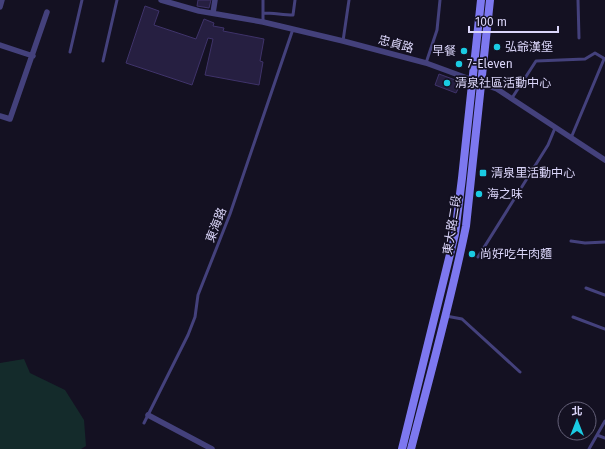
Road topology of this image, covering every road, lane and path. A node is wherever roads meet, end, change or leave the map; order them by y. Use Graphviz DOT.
graph roads {
  1 [pos="2,0"];
  2 [pos="82,0"];
  3 [pos="117,0"];
  4 [pos="161,0"];
  5 [pos="184,0"];
  6 [pos="215,0"];
  7 [pos="262,0"];
  8 [pos="295,0"];
  9 [pos="349,0"];
  10 [pos="440,0"];
  11 [pos="481,0"];
  12 [pos="490,0"];
  13 [pos="578,0"];
  14 [pos="183,6"];
  15 [pos="0,7"];
  16 [pos="47,12"];
  17 [pos="263,13"];
  18 [pos="213,14"];
  19 [pos="263,22"];
  20 [pos="293,29"];
  21 [pos="579,38"];
  22 [pos="343,40"];
  23 [pos="0,45"];
  24 [pos="70,52"];
  25 [pos="33,56"];
  26 [pos="605,59"];
  27 [pos="103,61"];
  28 [pos="426,63"];
  29 [pos="473,80"];
  30 [pos="481,84"];
  31 [pos="512,98"];
  32 [pos="0,116"];
  33 [pos="555,128"];
  34 [pos="571,138"];
  35 [pos="605,160"];
  36 [pos="571,241"];
  37 [pos="605,242"];
  38 [pos="478,256"];
  39 [pos="586,288"];
  40 [pos="605,295"];
  41 [pos="573,317"];
  42 [pos="445,318"];
  43 [pos="434,319"];
  44 [pos="605,329"];
  45 [pos="520,372"];
  46 [pos="148,414"];
  47 [pos="605,421"];
  48 [pos="144,423"];
  49 [pos="597,435"];
  50 [pos="605,438"];
  51 [pos="212,449"];
  52 [pos="402,449"];
  53 [pos="411,449"];
  1 -- 15 [label="street"];
  2 -- 24 [label="lane"];
  3 -- 27 [label="lane"];
  4 -- 14 [label="street, 忠貞路"];
  5 -- 14 [label="street"];
  6 -- 18 [label="street"];
  7 -- 17 [label="lane"];
  8 -- 17 [label="lane"];
  9 -- 22 [label="lane"];
  10 -- 28 [label="lane"];
  11 -- 29 [label="street, 東大路二段"];
  12 -- 30 [label="street, 東大路二段"];
  13 -- 21 [label="lane"];
  14 -- 18 [label="street, 忠貞路"];
  16 -- 25 [label="street"];
  17 -- 19 [label="lane"];
  18 -- 19 [label="street, 忠貞路"];
  19 -- 20 [label="street, 忠貞路"];
  20 -- 22 [label="street, 忠貞路"];
  20 -- 46 [label="lane, 東海路"];
  22 -- 28 [label="street, 忠貞路"];
  23 -- 25 [label="street"];
  25 -- 32 [label="street"];
  26 -- 31 [label="lane"];
  26 -- 34 [label="lane"];
  28 -- 29 [label="street, 忠貞路"];
  29 -- 30 [label="street, 忠貞路"];
  29 -- 43 [label="street, 東大路二段"];
  30 -- 31 [label="street, 忠貞路"];
  30 -- 42 [label="street, 東大路二段"];
  31 -- 33 [label="street, 忠貞路"];
  33 -- 34 [label="street, 忠貞路"];
  33 -- 38 [label="lane"];
  34 -- 35 [label="street, 忠貞路"];
  36 -- 37 [label="lane"];
  39 -- 40 [label="lane"];
  41 -- 44 [label="lane"];
  42 -- 43 [label="street"];
  42 -- 45 [label="lane"];
  42 -- 53 [label="street, 東大路二段"];
  43 -- 52 [label="street, 東大路二段"];
  46 -- 48 [label="lane, 東海路"];
  46 -- 51 [label="street"];
  47 -- 49 [label="lane"];
  49 -- 50 [label="lane"];
}
